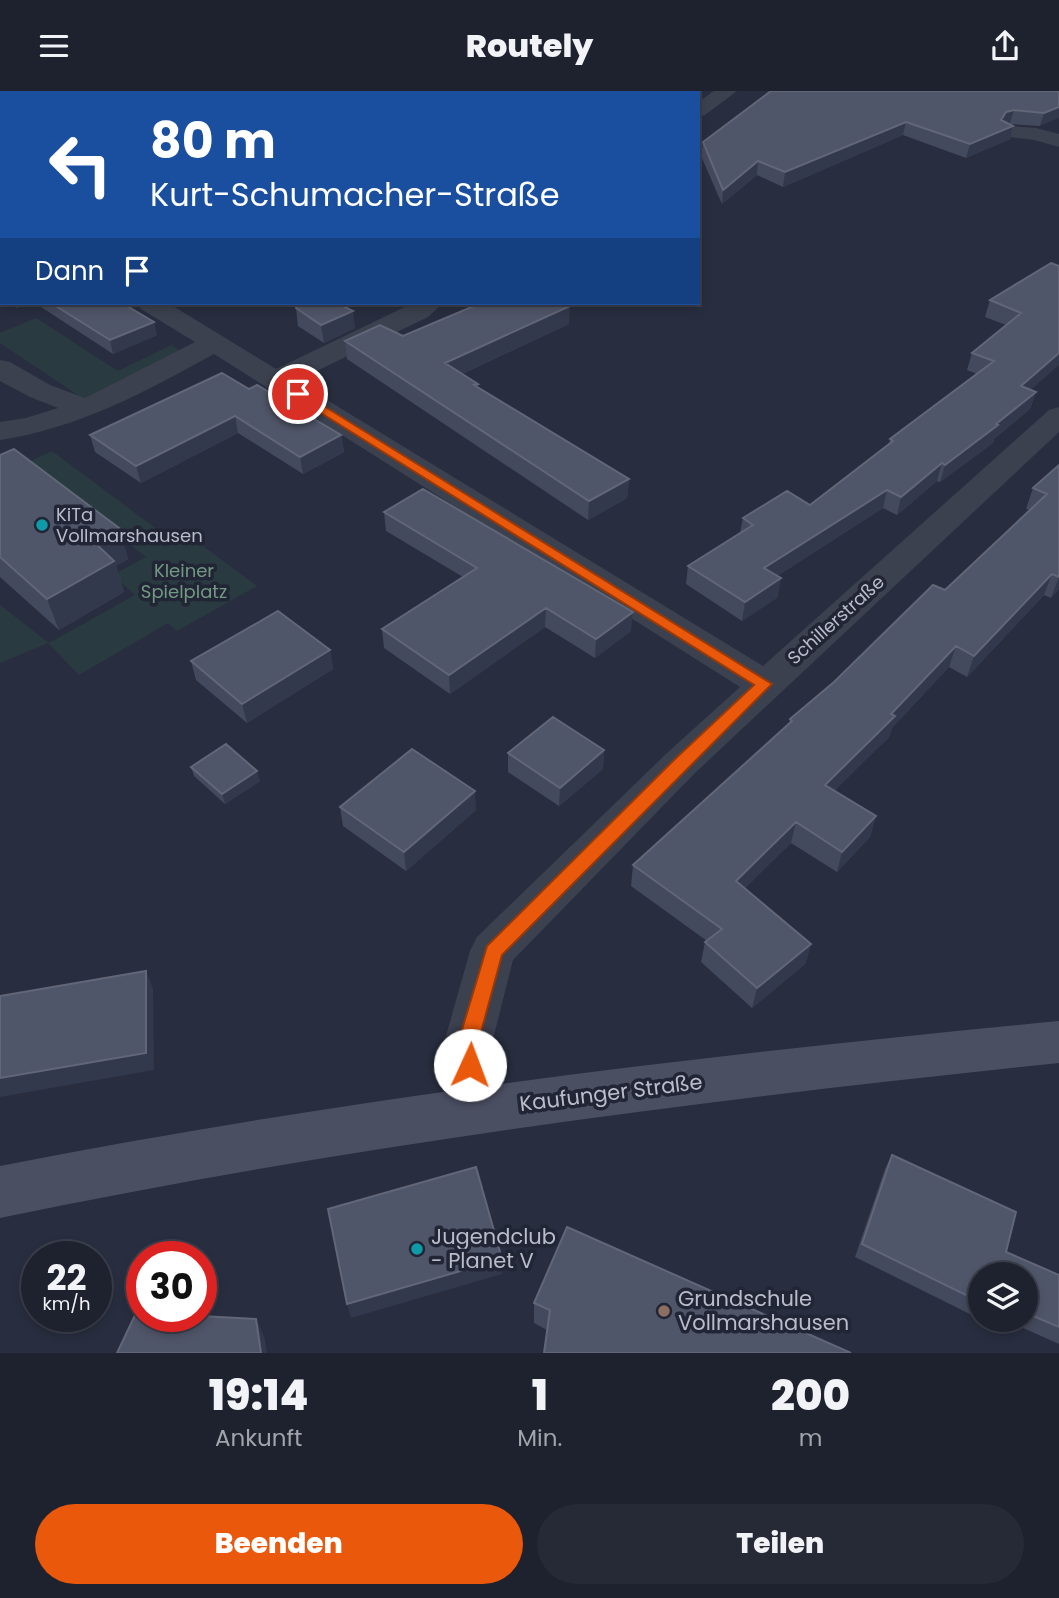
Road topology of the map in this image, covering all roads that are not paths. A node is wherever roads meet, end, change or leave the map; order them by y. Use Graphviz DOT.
graph roads {
  1 [pos="727,91"];
  2 [pos="700,110"];
  3 [pos="1010,132"];
  4 [pos="1059,141"];
  5 [pos="153,305"];
  6 [pos="427,305"];
  7 [pos="216,342"];
  8 [pos="0,368"];
  9 [pos="276,380"];
  10 [pos="84,407"];
  11 [pos="1059,416"];
  12 [pos="0,431"];
  13 [pos="764,684"];
  14 [pos="1059,1042"];
  15 [pos="474,1109"];
  16 [pos="0,1192"];
  1 -- 2 [label="street"];
  3 -- 4 [label="street"];
  5 -- 7 [label="street"];
  6 -- 9 [label="street"];
  7 -- 9 [label="street"];
  7 -- 10 [label="street"];
  8 -- 10 [label="street"];
  9 -- 13 [label="street"];
  10 -- 12 [label="street"];
  11 -- 13 [label="street, Schillerstraße"];
  13 -- 15 [label="street, Schillerstraße"];
  14 -- 15 [label="main road, Kaufunger Straße"];
  15 -- 16 [label="main road, Kaufunger Straße"];
}
